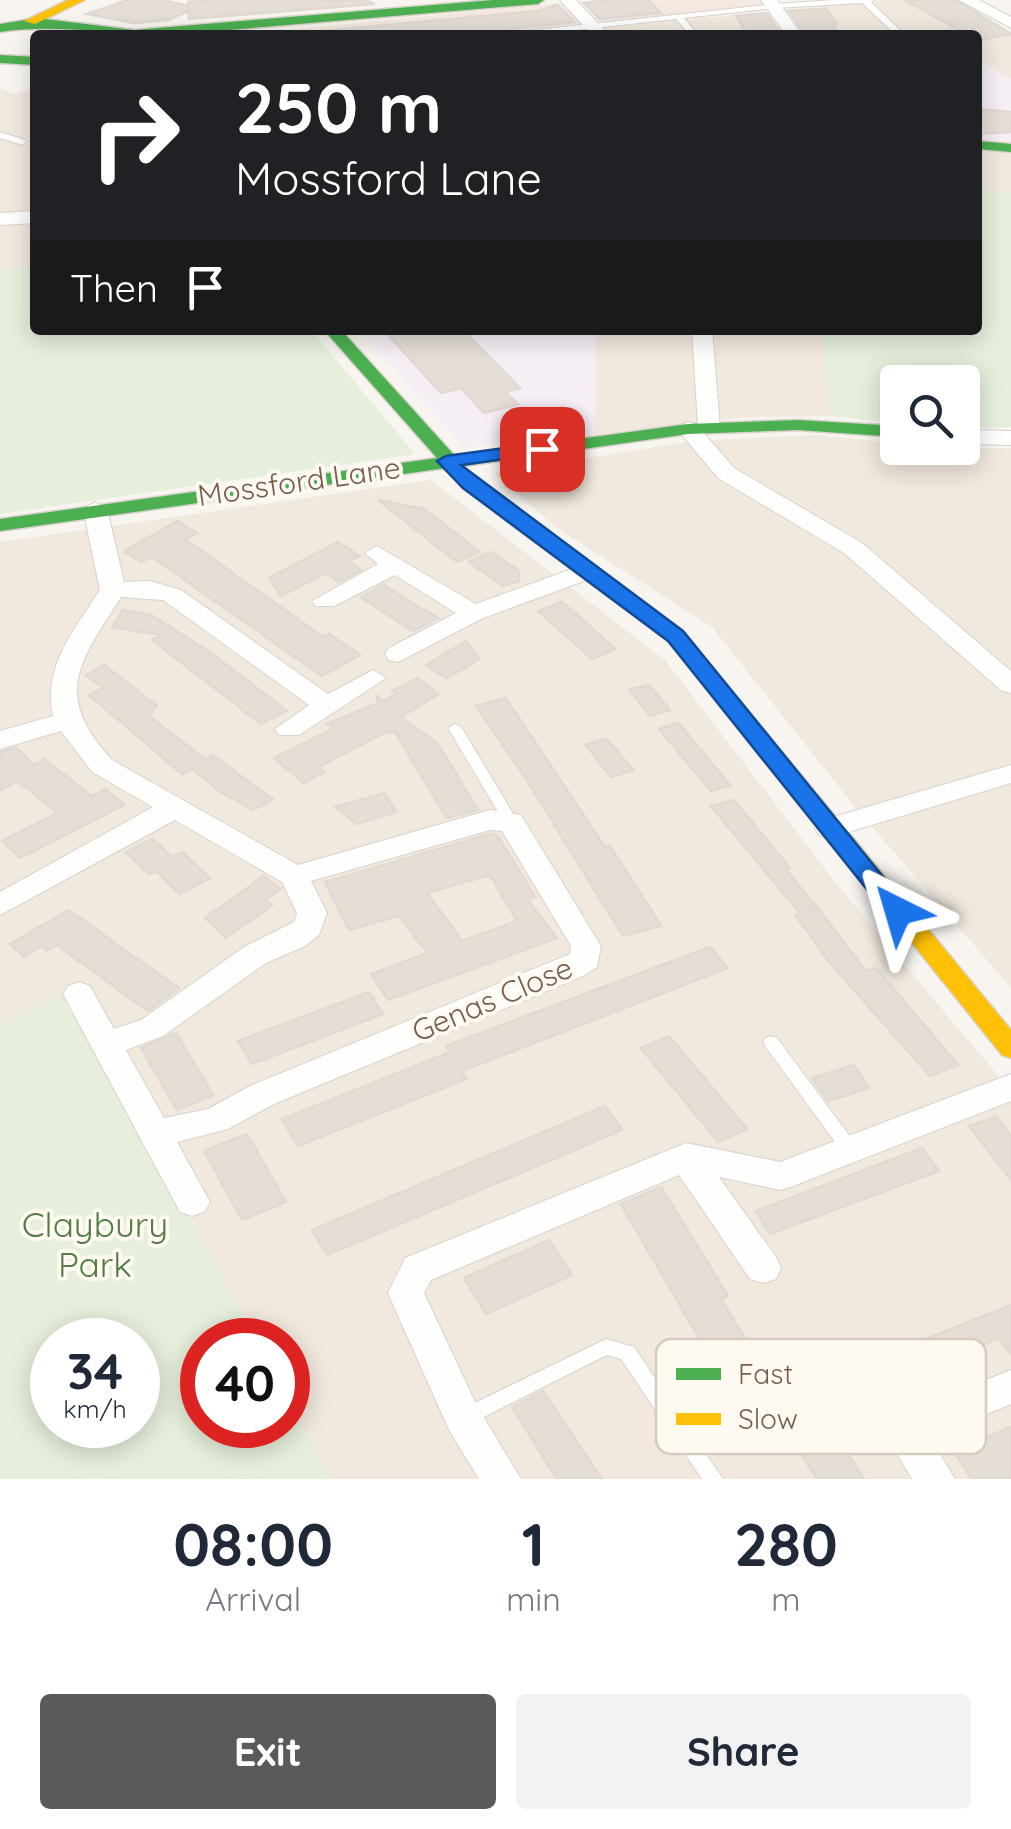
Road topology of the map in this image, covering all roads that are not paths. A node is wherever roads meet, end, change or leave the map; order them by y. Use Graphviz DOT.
graph roads {
  1 [pos="538,0"];
  2 [pos="568,0"];
  3 [pos="868,0"];
  4 [pos="967,0"];
  5 [pos="772,3"];
  6 [pos="433,5"];
  7 [pos="71,9"];
  8 [pos="678,16"];
  9 [pos="1011,23"];
  10 [pos="0,28"];
  11 [pos="89,30"];
  12 [pos="222,30"];
  13 [pos="597,30"];
  14 [pos="690,30"];
  15 [pos="791,30"];
  16 [pos="896,30"];
  17 [pos="0,59"];
  18 [pos="30,63"];
  19 [pos="0,135"];
  20 [pos="22,142"];
  21 [pos="982,145"];
  22 [pos="1011,148"];
  23 [pos="30,217"];
  24 [pos="0,218"];
  25 [pos="336,335"];
  26 [pos="702,335"];
  27 [pos="699,428"];
  28 [pos="880,431"];
  29 [pos="980,437"];
  30 [pos="1011,438"];
  31 [pos="446,461"];
  32 [pos="96,509"];
  33 [pos="0,525"];
  34 [pos="589,571"];
  35 [pos="113,590"];
  36 [pos="325,601"];
  37 [pos="474,613"];
  38 [pos="398,654"];
  39 [pos="372,678"];
  40 [pos="1011,686"];
  41 [pos="327,706"];
  42 [pos="66,722"];
  43 [pos="454,728"];
  44 [pos="289,729"];
  45 [pos="0,740"];
  46 [pos="1011,774"];
  47 [pos="174,808"];
  48 [pos="511,822"];
  49 [pos="829,828"];
  50 [pos="294,876"];
  51 [pos="0,905"];
  52 [pos="79,994"];
  53 [pos="772,1042"];
  54 [pos="106,1045"];
  55 [pos="1011,1048"];
  56 [pos="1011,1087"];
  57 [pos="154,1134"];
  58 [pos="849,1148"];
  59 [pos="686,1157"];
  60 [pos="192,1202"];
  61 [pos="764,1268"];
  62 [pos="1011,1386"];
  63 [pos="986,1396"];
  64 [pos="656,1397"];
  65 [pos="464,1418"];
  66 [pos="695,1454"];
  67 [pos="917,1454"];
  68 [pos="501,1479"];
  69 [pos="712,1479"];
  70 [pos="934,1479"];
  1 -- 6 [label="street"];
  2 -- 13 [label="street"];
  3 -- 5 [label="lane"];
  3 -- 16 [label="lane"];
  4 -- 9 [label="street"];
  5 -- 8 [label="lane"];
  5 -- 15 [label="street"];
  6 -- 12 [label="street"];
  7 -- 10 [label="street"];
  7 -- 11 [label="street"];
  8 -- 13 [label="lane"];
  8 -- 14 [label="lane"];
  17 -- 18 [label="street"];
  19 -- 20 [label="lane"];
  21 -- 22 [label="street"];
  23 -- 24 [label="street"];
  25 -- 31 [label="street"];
  26 -- 27 [label="street"];
  27 -- 28 [label="street, Mossford Lane"];
  27 -- 31 [label="street, Mossford Lane"];
  27 -- 40 [label="street"];
  29 -- 30 [label="street"];
  31 -- 32 [label="street, Mossford Lane"];
  31 -- 34 [label="street"];
  32 -- 33 [label="street, Mossford Lane"];
  32 -- 35 [label="street"];
  34 -- 37 [label="street"];
  34 -- 49 [label="street"];
  35 -- 41 [label="street"];
  35 -- 42 [label="street"];
  36 -- 37 [label="street"];
  37 -- 38 [label="street"];
  39 -- 41 [label="street"];
  41 -- 44 [label="street"];
  42 -- 45 [label="street"];
  42 -- 47 [label="street"];
  43 -- 48 [label="lane"];
  46 -- 49 [label="street"];
  47 -- 50 [label="street"];
  47 -- 51 [label="street"];
  48 -- 50 [label="street"];
  48 -- 57 [label="street, Genas Close"];
  49 -- 55 [label="street"];
  50 -- 54 [label="street"];
  52 -- 54 [label="street"];
  53 -- 58 [label="lane"];
  54 -- 57 [label="street"];
  56 -- 58 [label="street"];
  57 -- 60 [label="street"];
  58 -- 59 [label="street"];
  59 -- 61 [label="street"];
  59 -- 65 [label="street"];
  62 -- 63 [label="street"];
  64 -- 65 [label="lane"];
  65 -- 68 [label="street"];
  66 -- 69 [label="lane"];
  67 -- 70 [label="street"];
}
